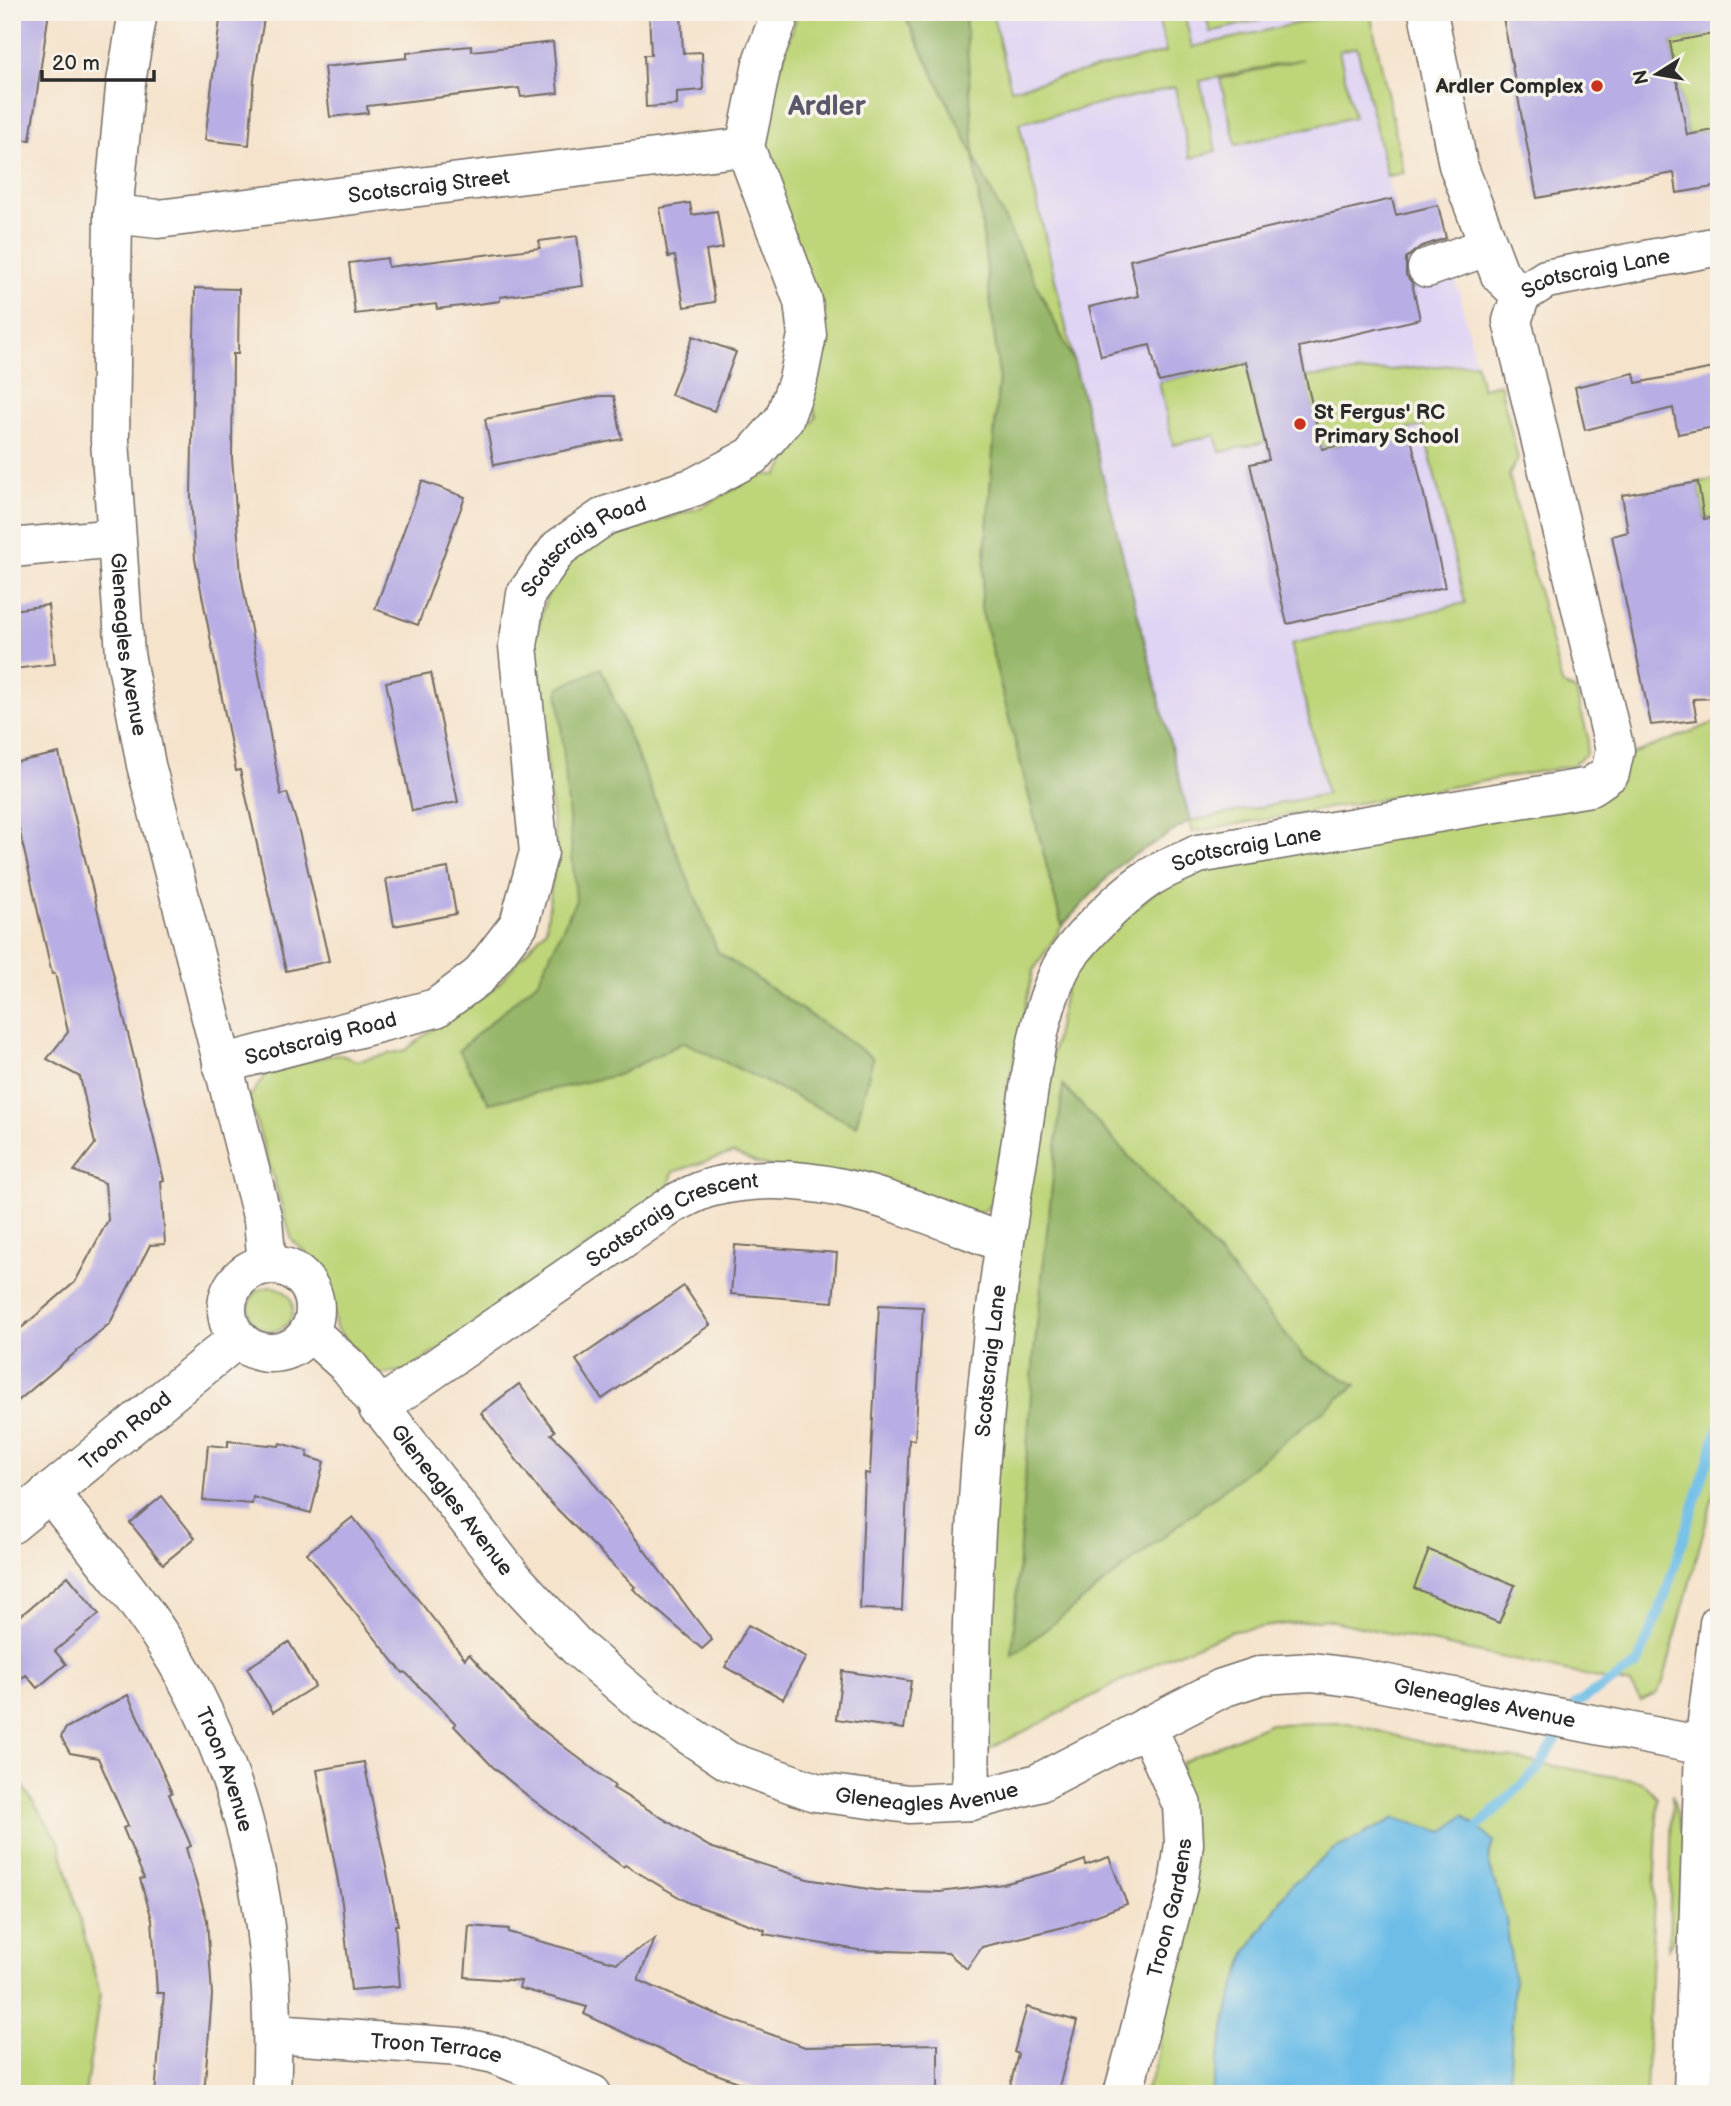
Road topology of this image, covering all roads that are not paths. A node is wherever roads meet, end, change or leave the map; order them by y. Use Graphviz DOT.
graph roads {
  1 [pos="138,12"];
  2 [pos="781,12"];
  3 [pos="1428,12"];
  4 [pos="746,147"];
  5 [pos="113,214"];
  6 [pos="1489,246"];
  7 [pos="1719,246"];
  8 [pos="1427,268"];
  9 [pos="1521,295"];
  10 [pos="116,538"];
  11 [pos="12,548"];
  12 [pos="222,1064"];
  13 [pos="1003,1243"];
  14 [pos="267,1265"];
  15 [pos="309,1331"];
  16 [pos="238,1338"];
  17 [pos="378,1408"];
  18 [pos="49,1492"];
  19 [pos="12,1524"];
  20 [pos="1719,1623"];
  21 [pos="1147,1726"];
  22 [pos="1704,1746"];
  23 [pos="971,1801"];
  24 [pos="274,2034"];
  25 [pos="271,2094"];
  26 [pos="592,2094"];
  27 [pos="1123,2094"];
  28 [pos="1693,2094"];
  1 -- 5 [label="street, Gleneagles Avenue"];
  2 -- 4 [label="street"];
  3 -- 6 [label="street"];
  4 -- 5 [label="street, Scotscraig Street"];
  4 -- 12 [label="street, Scotscraig Road"];
  5 -- 10 [label="street, Gleneagles Avenue"];
  6 -- 8 [label="street"];
  6 -- 9 [label="street"];
  7 -- 9 [label="street, Scotscraig Lane"];
  9 -- 13 [label="street, Scotscraig Lane"];
  10 -- 11 [label="street"];
  10 -- 12 [label="street, Gleneagles Avenue"];
  12 -- 14 [label="street, Gleneagles Avenue"];
  13 -- 17 [label="street, Scotscraig Crescent"];
  13 -- 23 [label="street, Scotscraig Lane"];
  14 -- 15 [label="street"];
  14 -- 16 [label="street"];
  15 -- 16 [label="street"];
  15 -- 17 [label="street, Gleneagles Avenue"];
  16 -- 18 [label="street, Troon Road"];
  17 -- 23 [label="street, Gleneagles Avenue"];
  18 -- 19 [label="street, Troon Road"];
  18 -- 24 [label="street, Troon Avenue"];
  20 -- 22 [label="street"];
  21 -- 22 [label="street, Gleneagles Avenue"];
  21 -- 23 [label="street, Gleneagles Avenue"];
  21 -- 27 [label="street, Troon Gardens"];
  22 -- 28 [label="street"];
  24 -- 25 [label="street, Troon Avenue"];
  24 -- 26 [label="street, Troon Terrace"];
}
